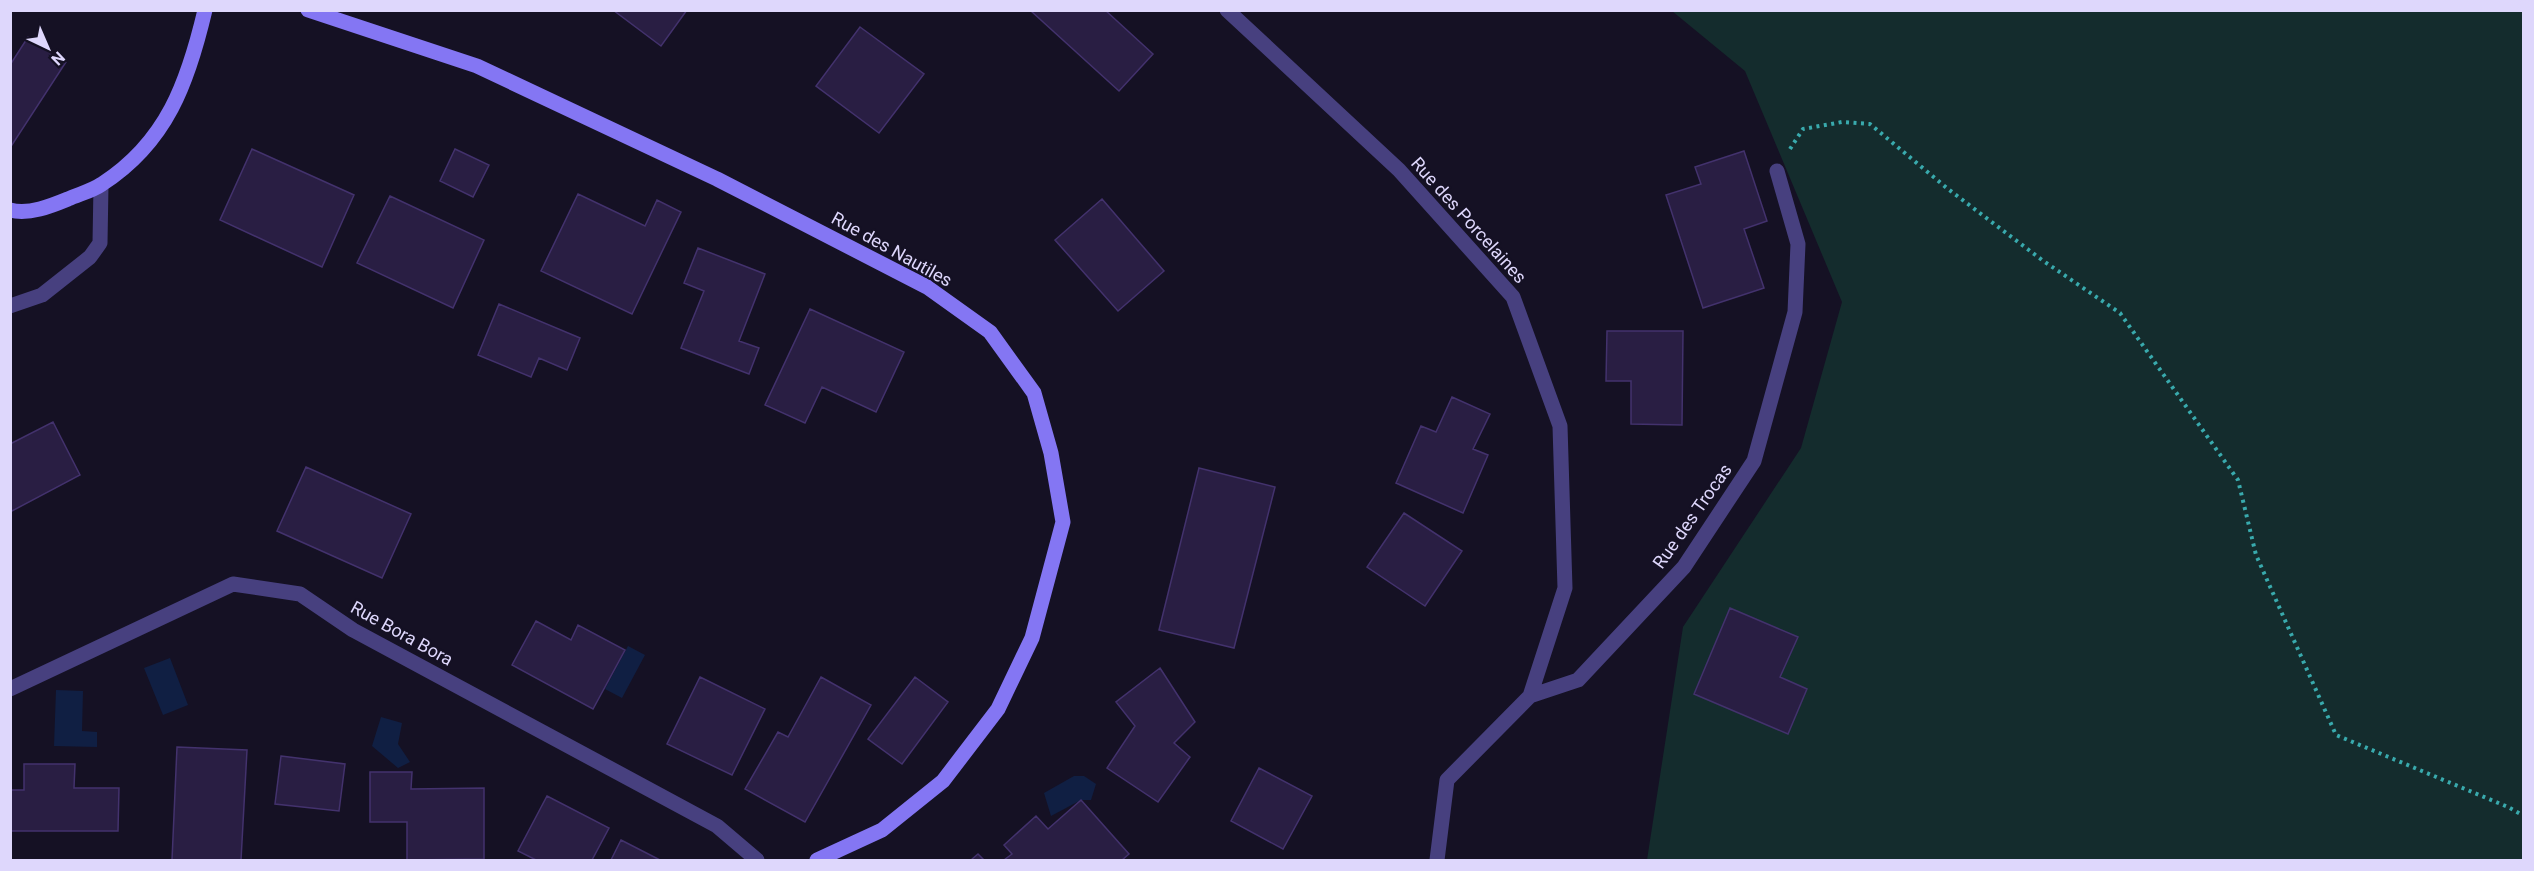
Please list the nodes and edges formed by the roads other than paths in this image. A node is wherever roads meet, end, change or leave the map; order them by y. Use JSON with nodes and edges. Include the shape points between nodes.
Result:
{"nodes":[{"id":1,"x":206,"y":10,"type":"edge"},
{"id":2,"x":308,"y":10,"type":"edge"},
{"id":3,"x":1227,"y":10,"type":"edge"},
{"id":4,"x":1777,"y":171,"type":"road end"},
{"id":5,"x":101,"y":185,"type":"junction"},
{"id":6,"x":10,"y":210,"type":"edge"},
{"id":7,"x":10,"y":306,"type":"edge"},
{"id":8,"x":10,"y":688,"type":"edge"},
{"id":9,"x":1530,"y":696,"type":"junction"},
{"id":10,"x":757,"y":861,"type":"edge"},
{"id":11,"x":817,"y":861,"type":"edge"},
{"id":12,"x":1437,"y":861,"type":"edge"}],
"edges":[{"from":1,"to":5,"type":"street","via":[[173,110],[141,154]]},
{"from":2,"to":11,"type":"street","name":"Rue des Nautiles","via":[[477,66],[717,179],[927,287],[990,332],[1034,393],[1051,453],[1063,522],[1032,638],[998,709],[944,782],[882,830]]},
{"from":3,"to":9,"type":"street","name":"Rue des Porcelaines","via":[[1399,170],[1513,297],[1560,426],[1565,588]]},
{"from":4,"to":9,"type":"street","name":"Rue des Trocas","via":[[1798,244],[1795,312],[1754,462],[1684,567],[1578,680]]},
{"from":5,"to":6,"type":"street","via":[[57,204],[21,213]]},
{"from":5,"to":7,"type":"street","via":[[100,243],[90,257],[42,295]]},
{"from":8,"to":10,"type":"street","name":"Rue Bora Bora","via":[[233,584],[300,594],[353,630],[717,826]]},
{"from":9,"to":12,"type":"street","name":"Rue des Trocas","via":[[1447,780]]}]}
